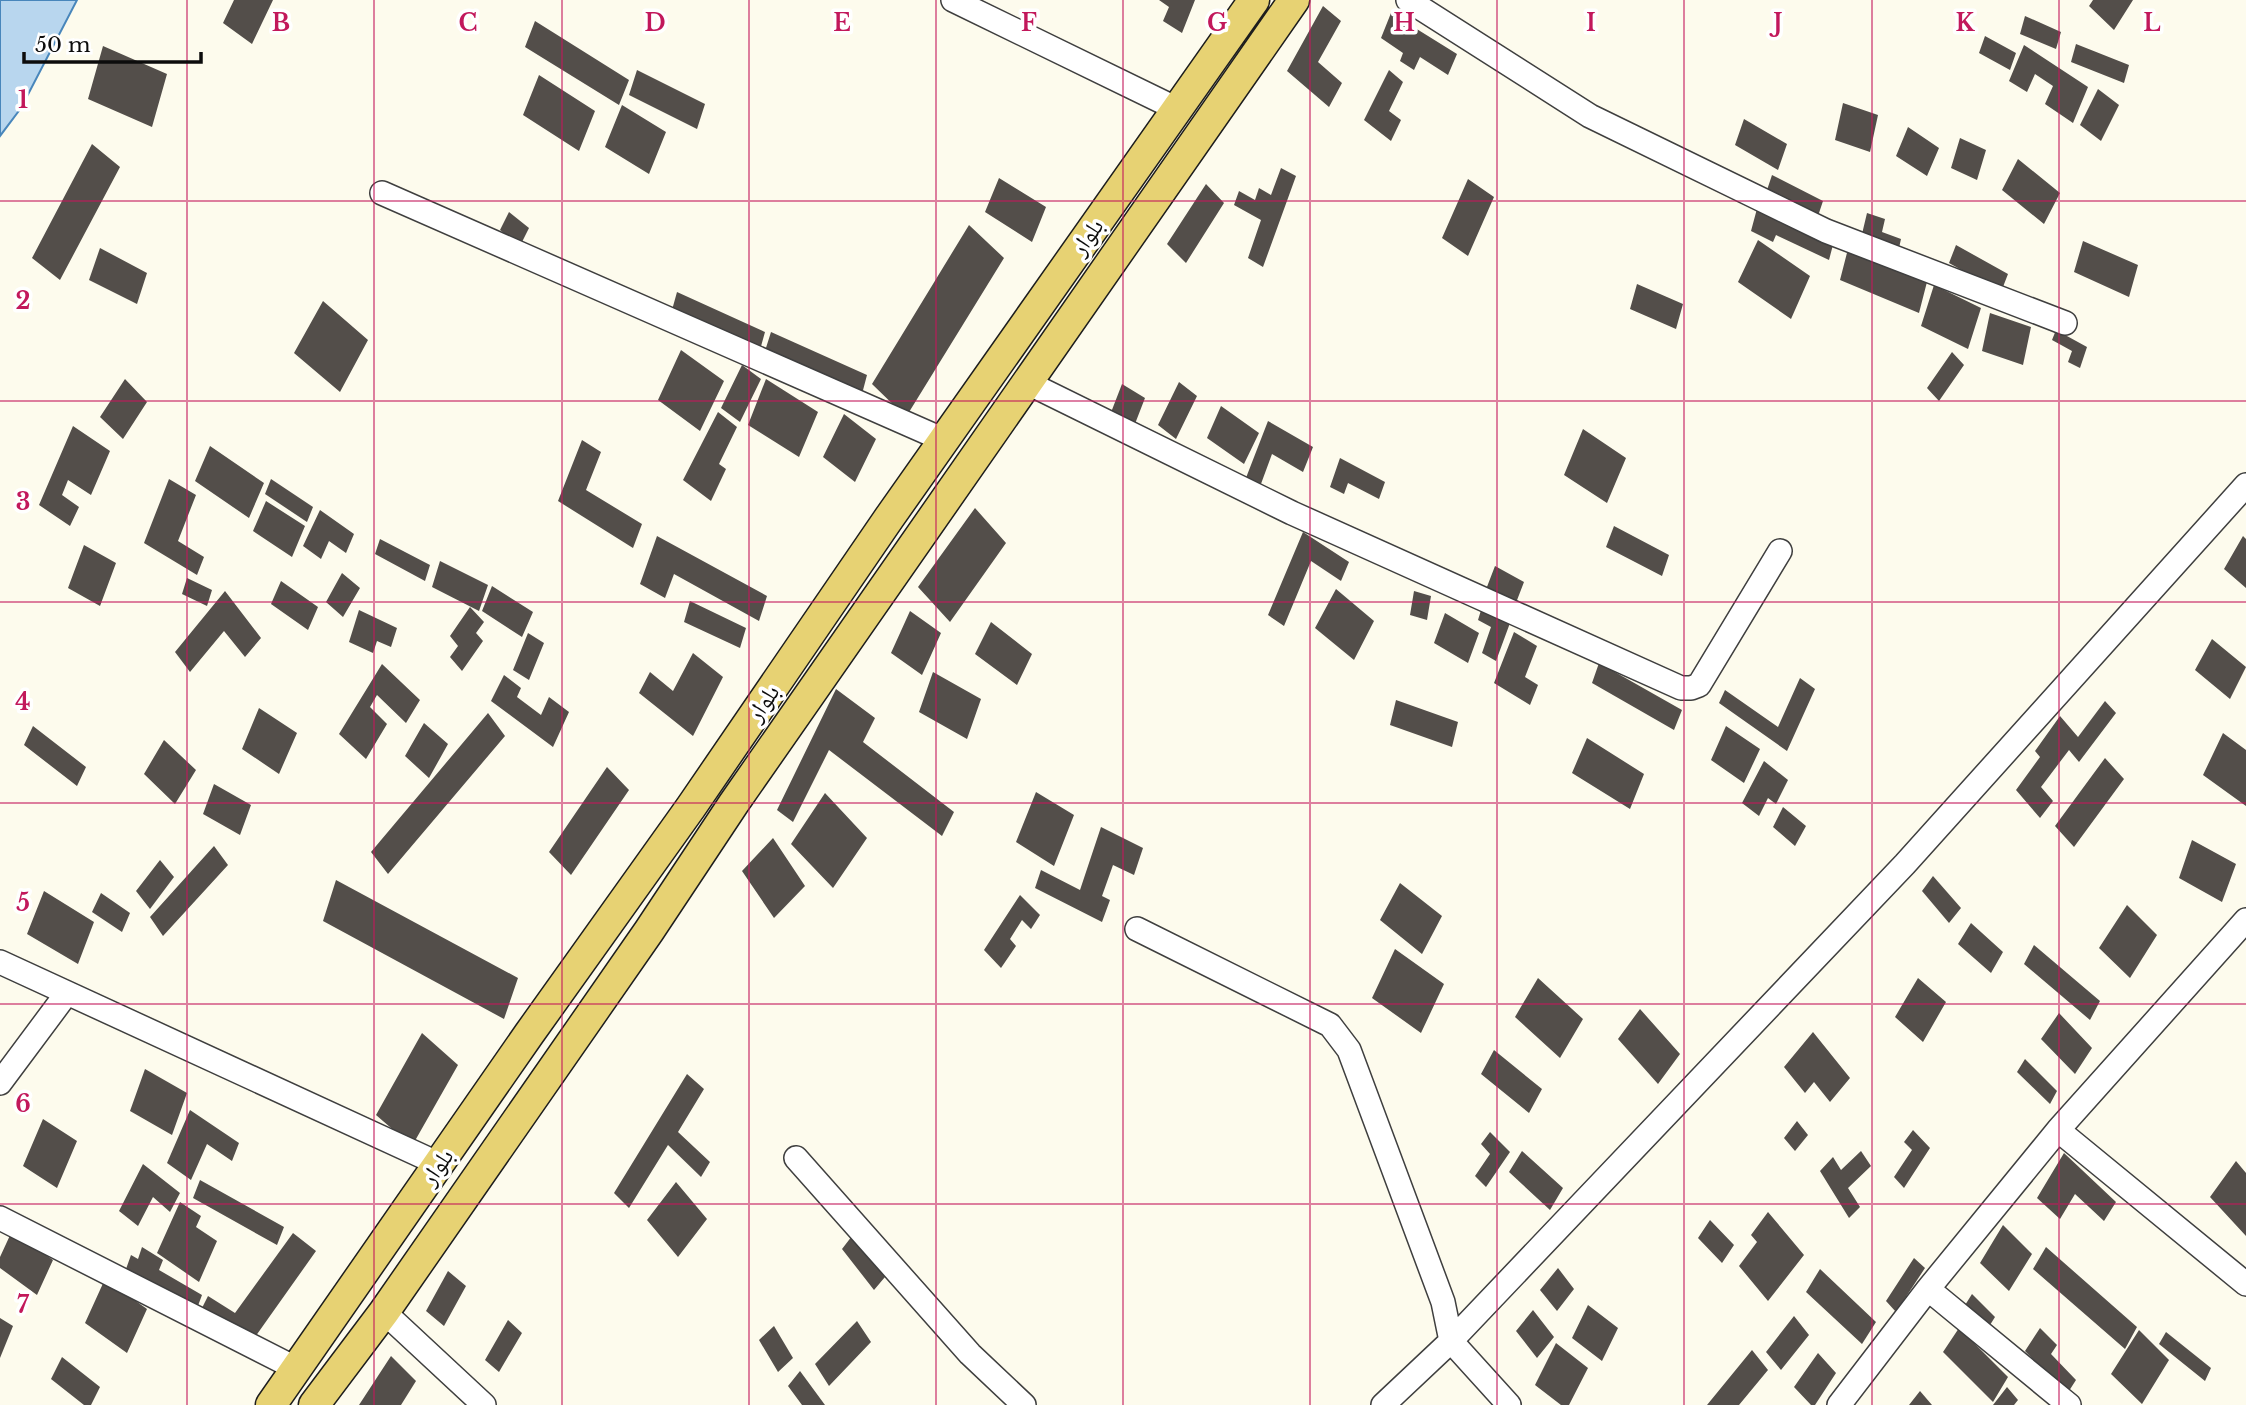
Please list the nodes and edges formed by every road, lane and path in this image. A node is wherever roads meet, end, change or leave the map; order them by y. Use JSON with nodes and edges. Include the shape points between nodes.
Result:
{"nodes":[{"id":1,"x":953,"y":0,"type":"edge"},
{"id":2,"x":1254,"y":0,"type":"edge"},
{"id":3,"x":1294,"y":0,"type":"edge"},
{"id":4,"x":1408,"y":0,"type":"edge"},
{"id":5,"x":1177,"y":109,"type":"junction"},
{"id":6,"x":382,"y":193,"type":"dead end"},
{"id":7,"x":2064,"y":323,"type":"dead end"},
{"id":8,"x":1027,"y":383,"type":"junction"},
{"id":9,"x":944,"y":440,"type":"junction"},
{"id":10,"x":2246,"y":485,"type":"edge"},
{"id":11,"x":1780,"y":551,"type":"dead end"},
{"id":12,"x":2246,"y":920,"type":"edge"},
{"id":13,"x":1137,"y":929,"type":"dead end"},
{"id":14,"x":0,"y":962,"type":"edge"},
{"id":15,"x":66,"y":992,"type":"junction"},
{"id":16,"x":0,"y":1083,"type":"edge"},
{"id":17,"x":484,"y":1099,"type":"junction"},
{"id":18,"x":517,"y":1119,"type":"junction"},
{"id":19,"x":2058,"y":1130,"type":"junction"},
{"id":20,"x":796,"y":1158,"type":"dead end"},
{"id":21,"x":439,"y":1164,"type":"junction"},
{"id":22,"x":0,"y":1218,"type":"edge"},
{"id":23,"x":2246,"y":1284,"type":"edge"},
{"id":24,"x":1927,"y":1289,"type":"junction"},
{"id":25,"x":384,"y":1312,"type":"junction"},
{"id":26,"x":1451,"y":1341,"type":"junction"},
{"id":27,"x":297,"y":1369,"type":"junction"},
{"id":28,"x":271,"y":1405,"type":"edge"},
{"id":29,"x":314,"y":1405,"type":"edge"},
{"id":30,"x":484,"y":1405,"type":"edge"},
{"id":31,"x":1024,"y":1405,"type":"edge"},
{"id":32,"x":1383,"y":1405,"type":"edge"},
{"id":33,"x":1509,"y":1405,"type":"edge"},
{"id":34,"x":1839,"y":1405,"type":"edge"},
{"id":35,"x":2069,"y":1405,"type":"edge"}],
"edges":[{"from":1,"to":5,"type":"street"},
{"from":2,"to":5,"type":"main road","name":"بلوار"},
{"from":3,"to":8,"type":"main road","name":"بلوار"},
{"from":4,"to":7,"type":"street","via":[[1602,122],[1826,231]]},
{"from":5,"to":9,"type":"main road","name":"بلوار"},
{"from":6,"to":9,"type":"street"},
{"from":8,"to":11,"type":"street","via":[[1292,513],[1681,688],[1699,685]]},
{"from":8,"to":18,"type":"main road","name":"بلوار"},
{"from":9,"to":17,"type":"main road","name":"بلوار"},
{"from":10,"to":26,"type":"street","via":[[1905,864]]},
{"from":12,"to":19,"type":"street"},
{"from":13,"to":26,"type":"street","via":[[1330,1025],[1349,1050],[1443,1302]]},
{"from":14,"to":15,"type":"street"},
{"from":15,"to":16,"type":"street"},
{"from":15,"to":21,"type":"street"},
{"from":17,"to":18,"type":"main road"},
{"from":17,"to":21,"type":"main road","name":"بلوار"},
{"from":18,"to":25,"type":"main road","name":"بلوار"},
{"from":19,"to":23,"type":"street"},
{"from":19,"to":24,"type":"street"},
{"from":20,"to":31,"type":"street","via":[[970,1354]]},
{"from":21,"to":27,"type":"main road","name":"بلوار"},
{"from":22,"to":27,"type":"street"},
{"from":24,"to":34,"type":"street"},
{"from":24,"to":35,"type":"street"},
{"from":25,"to":29,"type":"main road","name":"بلوار"},
{"from":25,"to":30,"type":"street"},
{"from":26,"to":32,"type":"street"},
{"from":26,"to":33,"type":"street"},
{"from":27,"to":28,"type":"main road","name":"بلوار"}]}
